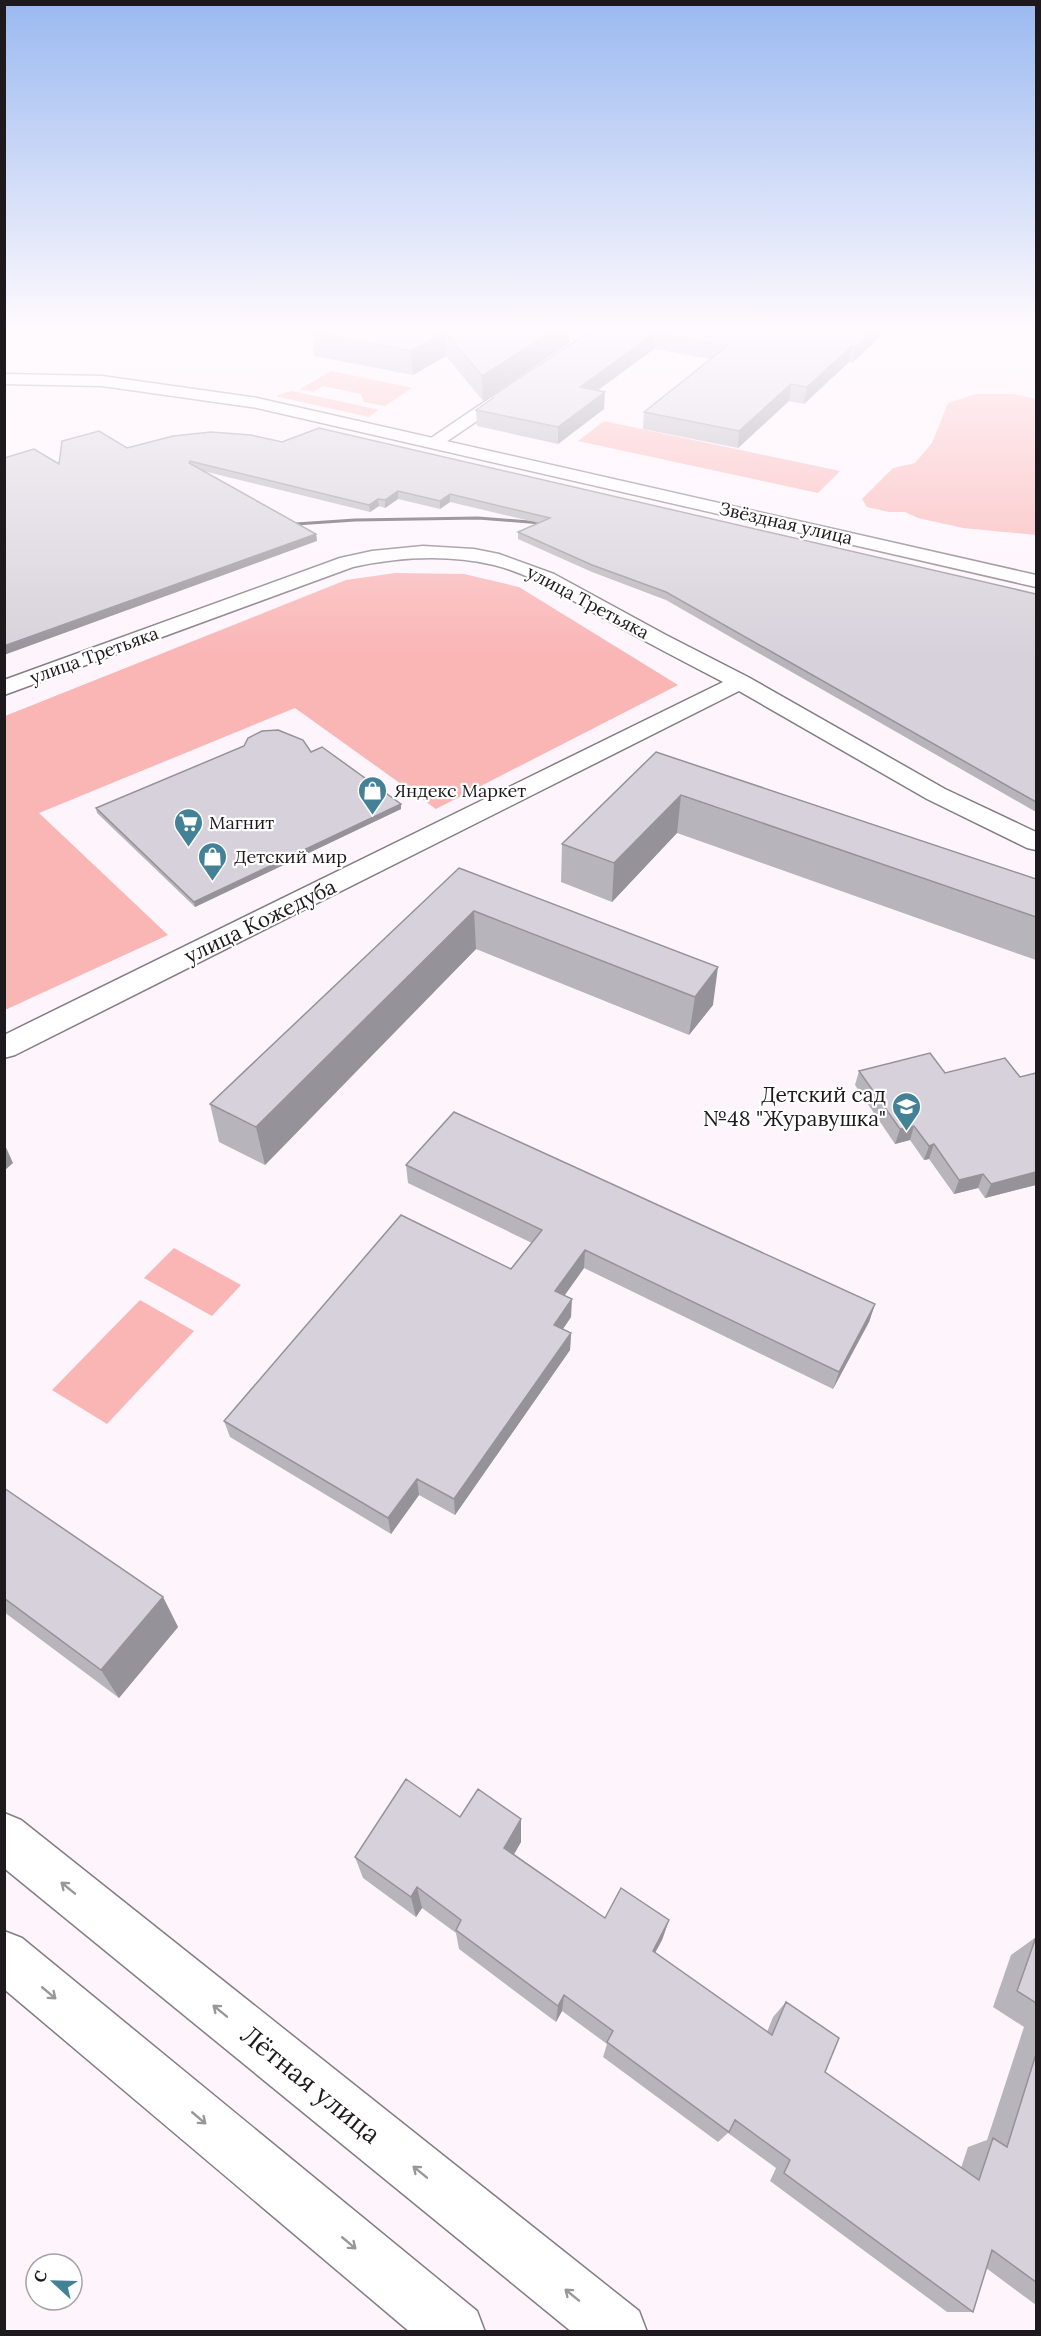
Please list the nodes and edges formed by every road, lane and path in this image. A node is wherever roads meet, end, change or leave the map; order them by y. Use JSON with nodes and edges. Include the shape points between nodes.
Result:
{"nodes":[{"id":1,"x":430,"y":441,"type":"edge"},
{"id":2,"x":434,"y":442,"type":"joint"},
{"id":3,"x":1036,"y":581,"type":"edge"},
{"id":4,"x":740,"y":682,"type":"junction"},
{"id":5,"x":4,"y":688,"type":"edge"},
{"id":6,"x":1036,"y":842,"type":"edge"},
{"id":7,"x":4,"y":1048,"type":"edge"},
{"id":8,"x":4,"y":1837,"type":"edge"},
{"id":9,"x":4,"y":1956,"type":"edge"},
{"id":10,"x":456,"y":2331,"type":"edge"},
{"id":11,"x":618,"y":2331,"type":"edge"}],
"edges":[{"from":1,"to":2,"type":"street","name":"Звёздная улица"},
{"from":2,"to":3,"type":"street","name":"Звёздная улица"},
{"from":4,"to":5,"type":"street","name":"улица Третьяка","via":[[529,569],[474,555],[417,552],[377,554],[347,562]]},
{"from":4,"to":6,"type":"street","name":"улица Третьяка","via":[[936,794]]},
{"from":4,"to":7,"type":"street","name":"улица Кожедуба"},
{"from":11,"to":8,"type":"street","name":"Лётная улица","one_way":true},
{"from":9,"to":10,"type":"street","one_way":true}]}
